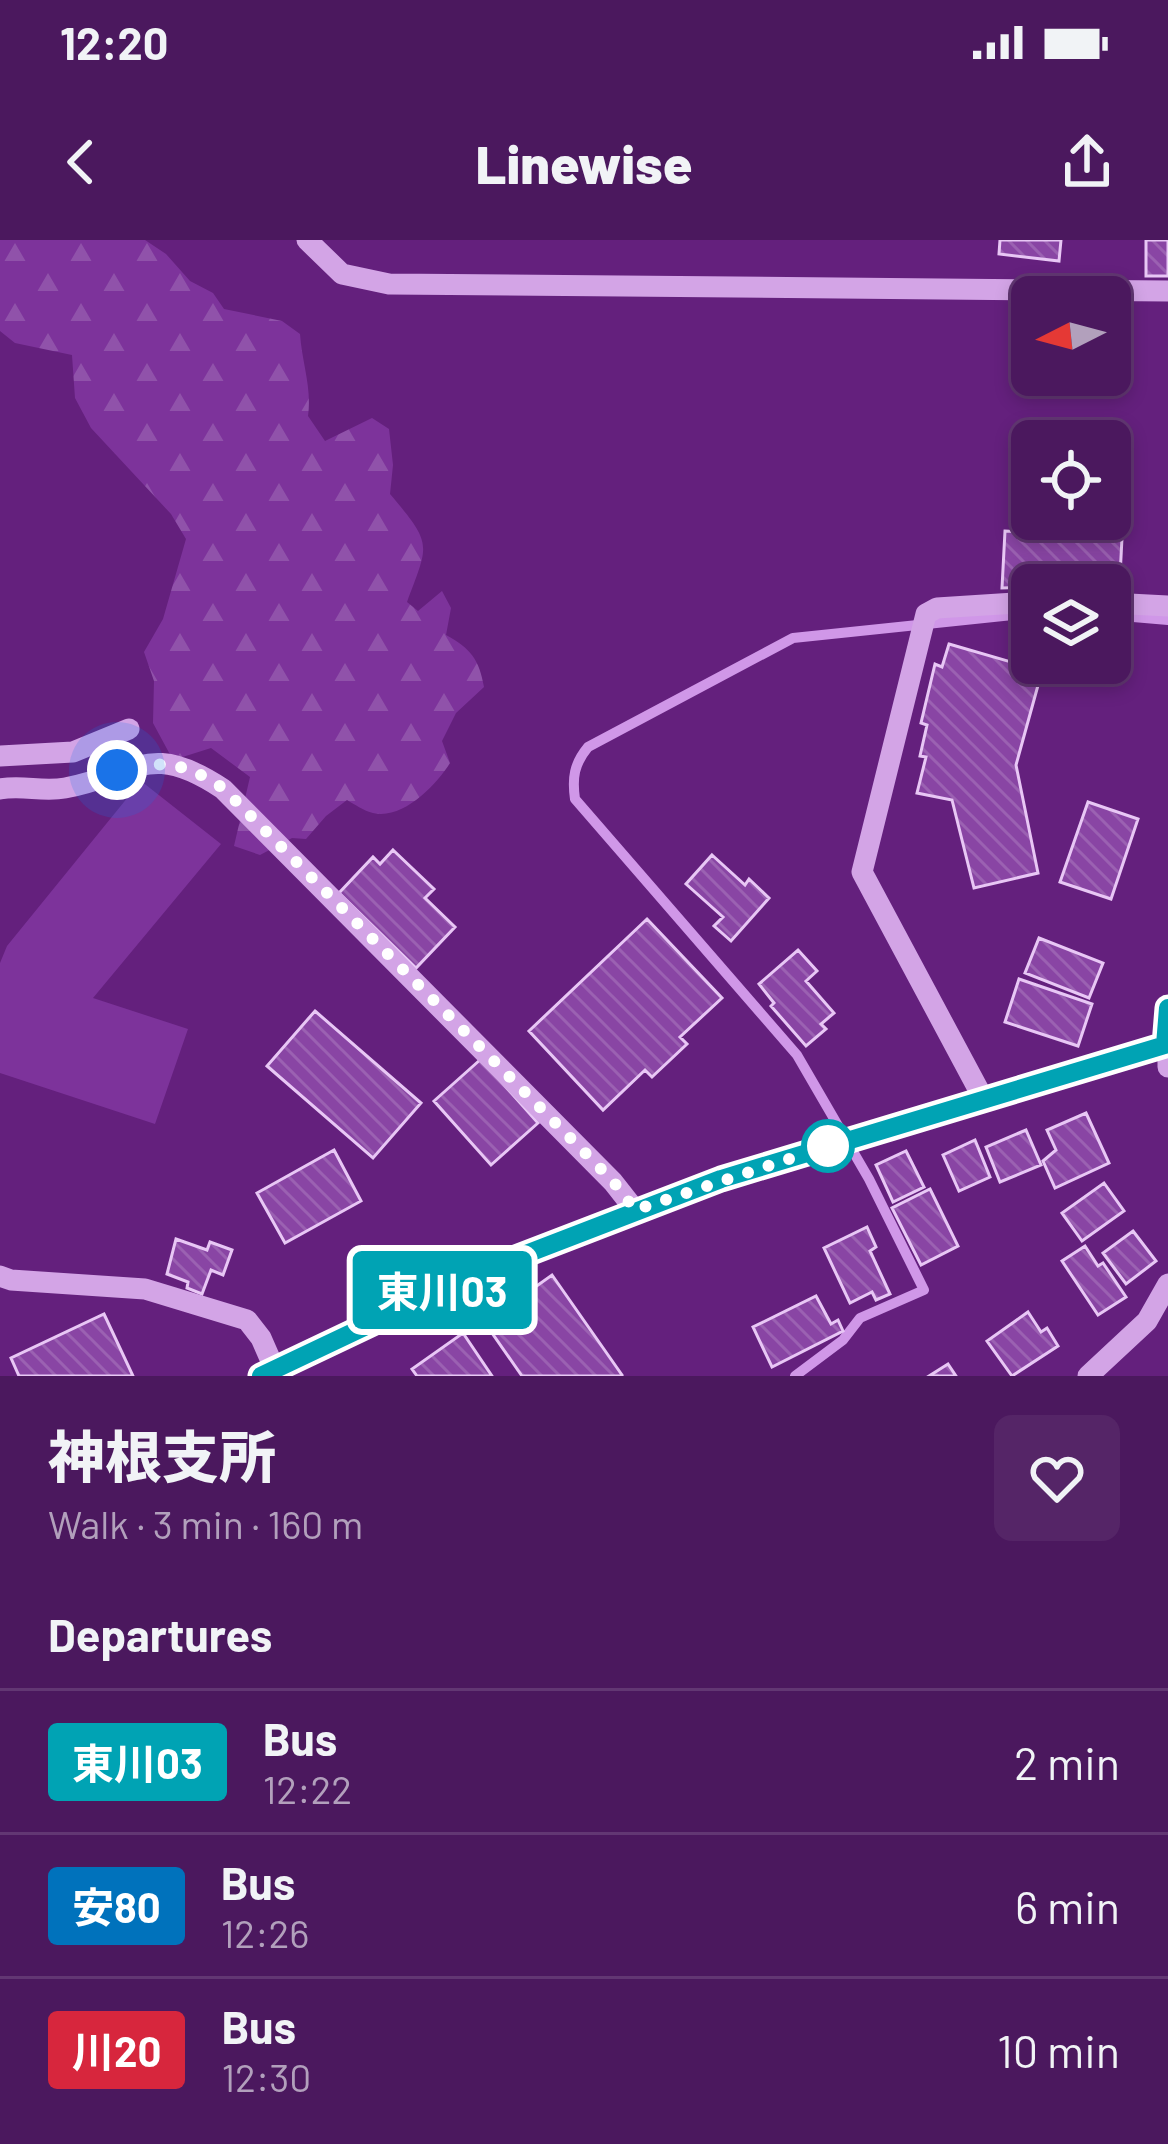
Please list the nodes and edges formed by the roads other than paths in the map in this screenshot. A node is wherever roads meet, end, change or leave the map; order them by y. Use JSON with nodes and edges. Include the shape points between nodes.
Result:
{"nodes":[{"id":1,"x":307,"y":240,"type":"edge"},
{"id":2,"x":1168,"y":291,"type":"edge"},
{"id":3,"x":1011,"y":603,"type":"edge"},
{"id":4,"x":1131,"y":604,"type":"edge"},
{"id":5,"x":1168,"y":606,"type":"edge"},
{"id":6,"x":129,"y":729,"type":"dead end"},
{"id":7,"x":0,"y":756,"type":"edge"},
{"id":8,"x":0,"y":789,"type":"edge"},
{"id":9,"x":1168,"y":1010,"type":"edge"},
{"id":10,"x":1167,"y":1052,"type":"edge"},
{"id":11,"x":983,"y":1098,"type":"junction"},
{"id":12,"x":635,"y":1210,"type":"junction"},
{"id":13,"x":0,"y":1276,"type":"edge"},
{"id":14,"x":1168,"y":1284,"type":"edge"},
{"id":15,"x":268,"y":1373,"type":"edge"},
{"id":16,"x":1088,"y":1376,"type":"edge"}],
"edges":[{"from":1,"to":2,"type":"street","via":[[342,274],[389,284]]},
{"from":3,"to":11,"type":"street","via":[[926,614],[862,872]]},
{"from":4,"to":5,"type":"street"},
{"from":6,"to":7,"type":"street","via":[[73,752]]},
{"from":8,"to":12,"type":"street","via":[[68,787],[154,762],[192,768],[223,788]]},
{"from":9,"to":10,"type":"street"},
{"from":10,"to":11,"type":"street"},
{"from":11,"to":12,"type":"street"},
{"from":12,"to":15,"type":"street","via":[[482,1271]]},
{"from":13,"to":15,"type":"street","via":[[145,1289],[247,1320],[261,1338]]},
{"from":14,"to":16,"type":"street","via":[[1147,1321]]}]}
